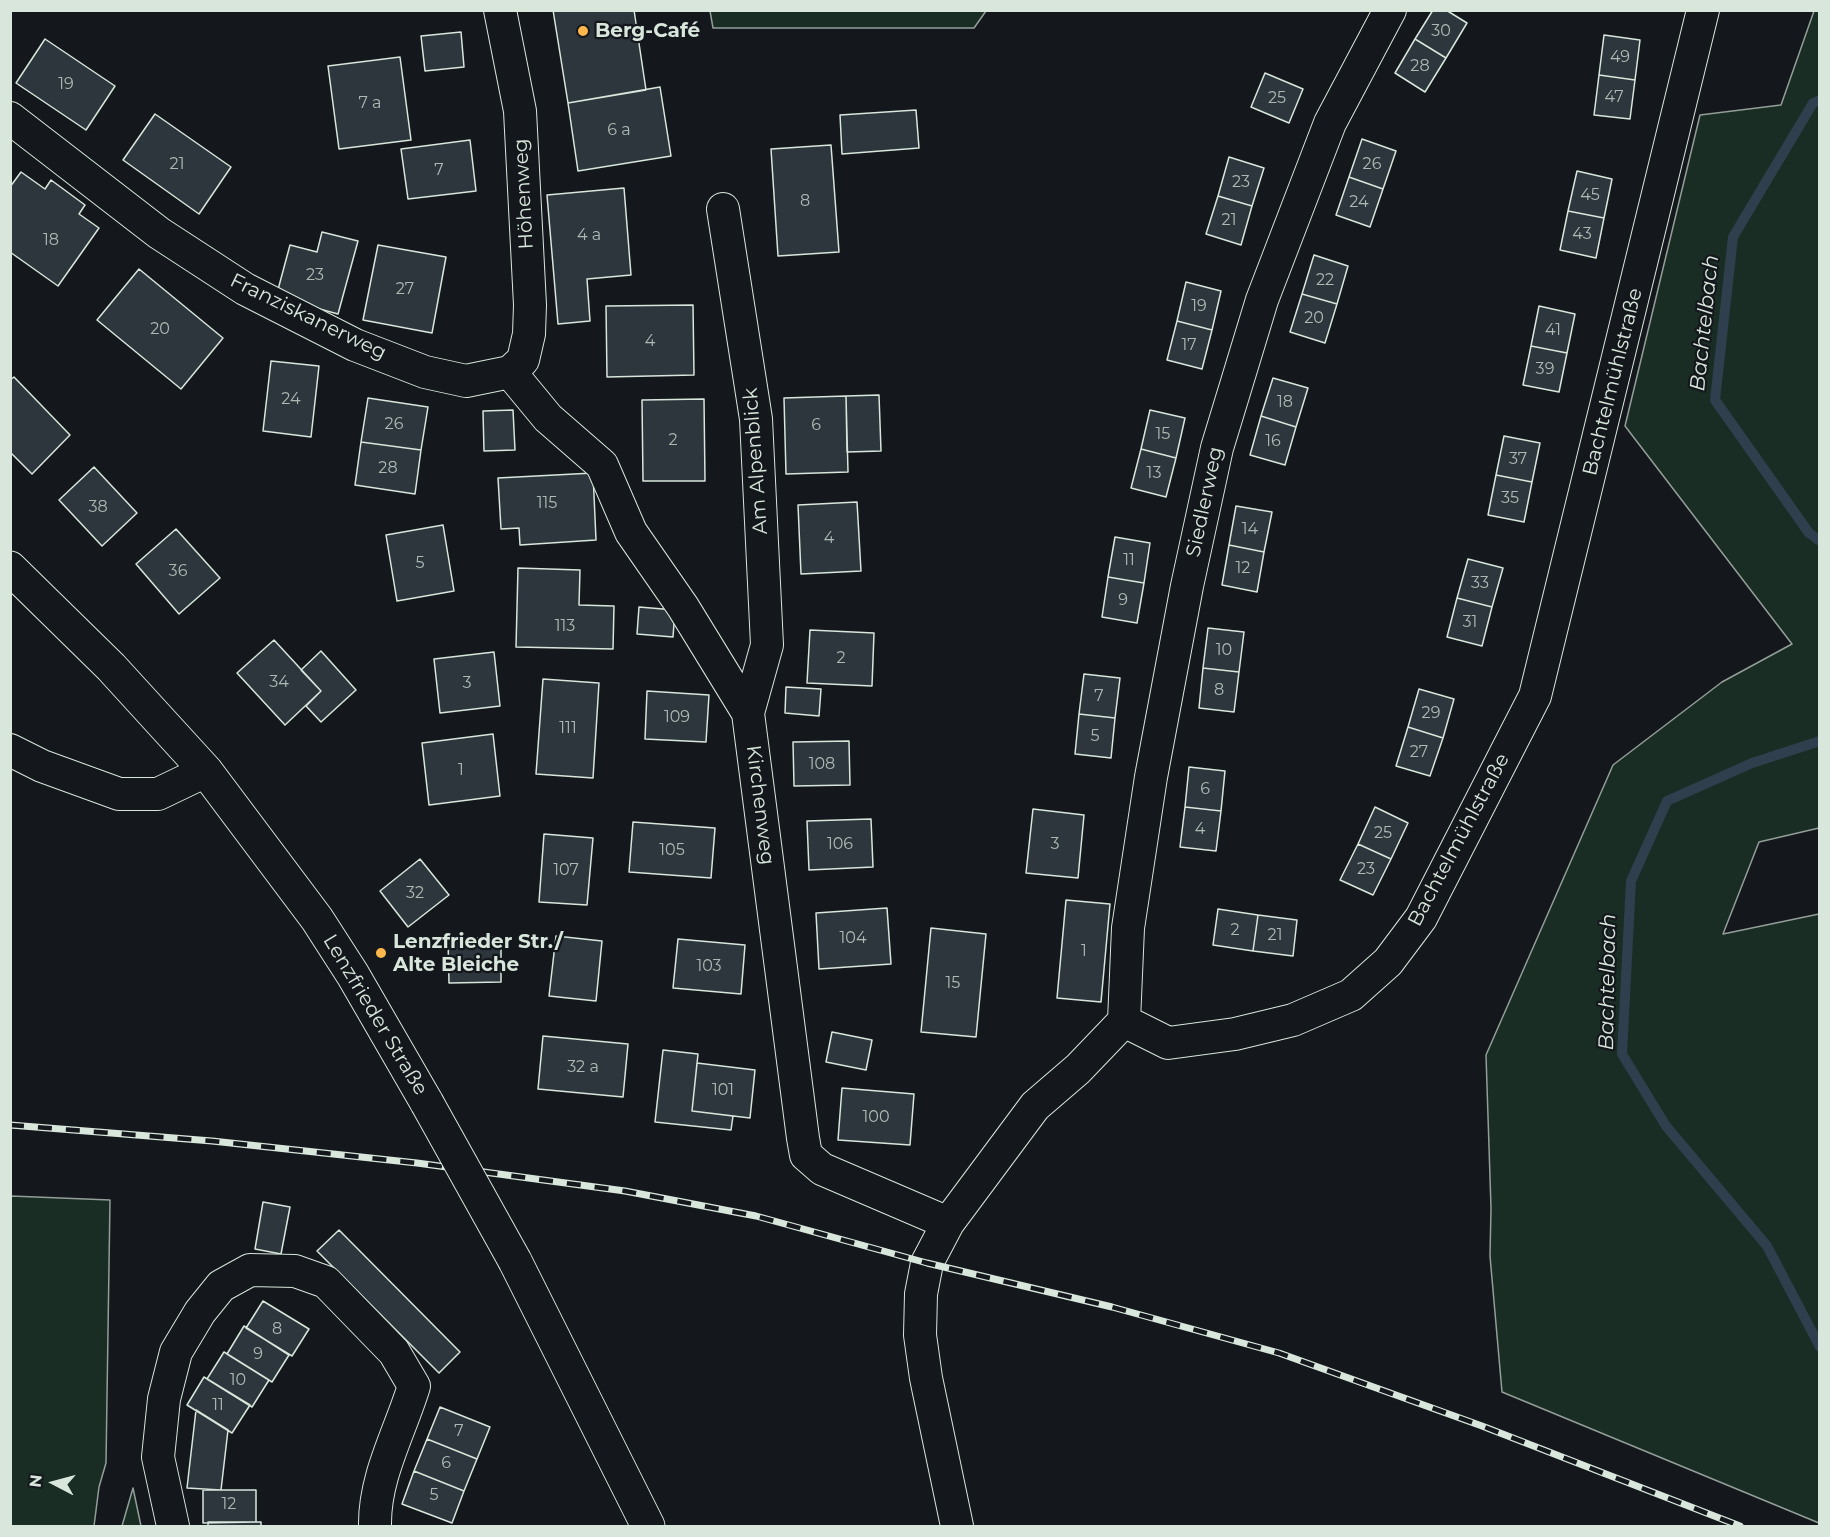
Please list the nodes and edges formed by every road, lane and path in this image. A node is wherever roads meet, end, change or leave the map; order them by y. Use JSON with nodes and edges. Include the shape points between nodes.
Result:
{"nodes":[{"id":1,"x":500,"y":10,"type":"edge"},
{"id":2,"x":1390,"y":10,"type":"edge"},
{"id":3,"x":1703,"y":10,"type":"edge"},
{"id":4,"x":10,"y":118,"type":"edge"},
{"id":5,"x":723,"y":209,"type":"dead end"},
{"id":6,"x":510,"y":372,"type":"junction"},
{"id":7,"x":10,"y":568,"type":"edge"},
{"id":8,"x":748,"y":713,"type":"junction"},
{"id":9,"x":10,"y":750,"type":"edge"},
{"id":10,"x":206,"y":771,"type":"junction"},
{"id":11,"x":1124,"y":1021,"type":"junction"},
{"id":12,"x":948,"y":1223,"type":"junction"},
{"id":13,"x":649,"y":1523,"type":"edge"},
{"id":14,"x":173,"y":1527,"type":"edge"},
{"id":15,"x":375,"y":1527,"type":"edge"},
{"id":16,"x":957,"y":1527,"type":"edge"}],
"edges":[{"from":1,"to":6,"type":"street","name":"Höhenweg","via":[[520,111],[530,305],[523,360]]},
{"from":2,"to":11,"type":"street","name":"Siedlerweg","via":[[1330,123],[1262,300],[1216,448],[1151,777],[1128,928]]},
{"from":3,"to":11,"type":"street","name":"Bachtelmühlstraße","via":[[1535,696],[1421,918],[1388,962],[1351,995],[1293,1020],[1235,1034],[1168,1043]]},
{"from":4,"to":6,"type":"street","name":"Franziskanerweg","via":[[159,232],[244,290],[355,345],[425,372],[466,381]]},
{"from":5,"to":8,"type":"street","name":"Am Alpenblick","via":[[757,431],[766,645]]},
{"from":6,"to":8,"type":"street","name":"Kirchenweg","via":[[548,418],[602,465],[631,532]]},
{"from":7,"to":10,"type":"street","name":"Lenzfrieder Straße","via":[[111,666]]},
{"from":8,"to":12,"type":"street","name":"Kirchenweg","via":[[807,1155],[822,1169]]},
{"from":9,"to":10,"type":"street","via":[[119,794],[158,794]]},
{"from":10,"to":13,"type":"street","name":"Lenzfrieder Straße","bridge":true,"via":[[317,919],[353,975],[515,1261]]},
{"from":11,"to":12,"type":"street","via":[[1035,1106]]},
{"from":12,"to":16,"type":"street","via":[[927,1263],[920,1335]]},
{"from":14,"to":15,"type":"street","via":[[158,1457],[164,1399],[176,1352],[221,1286],[250,1270],[278,1269],[326,1282],[394,1352],[414,1386],[386,1461]]}]}
